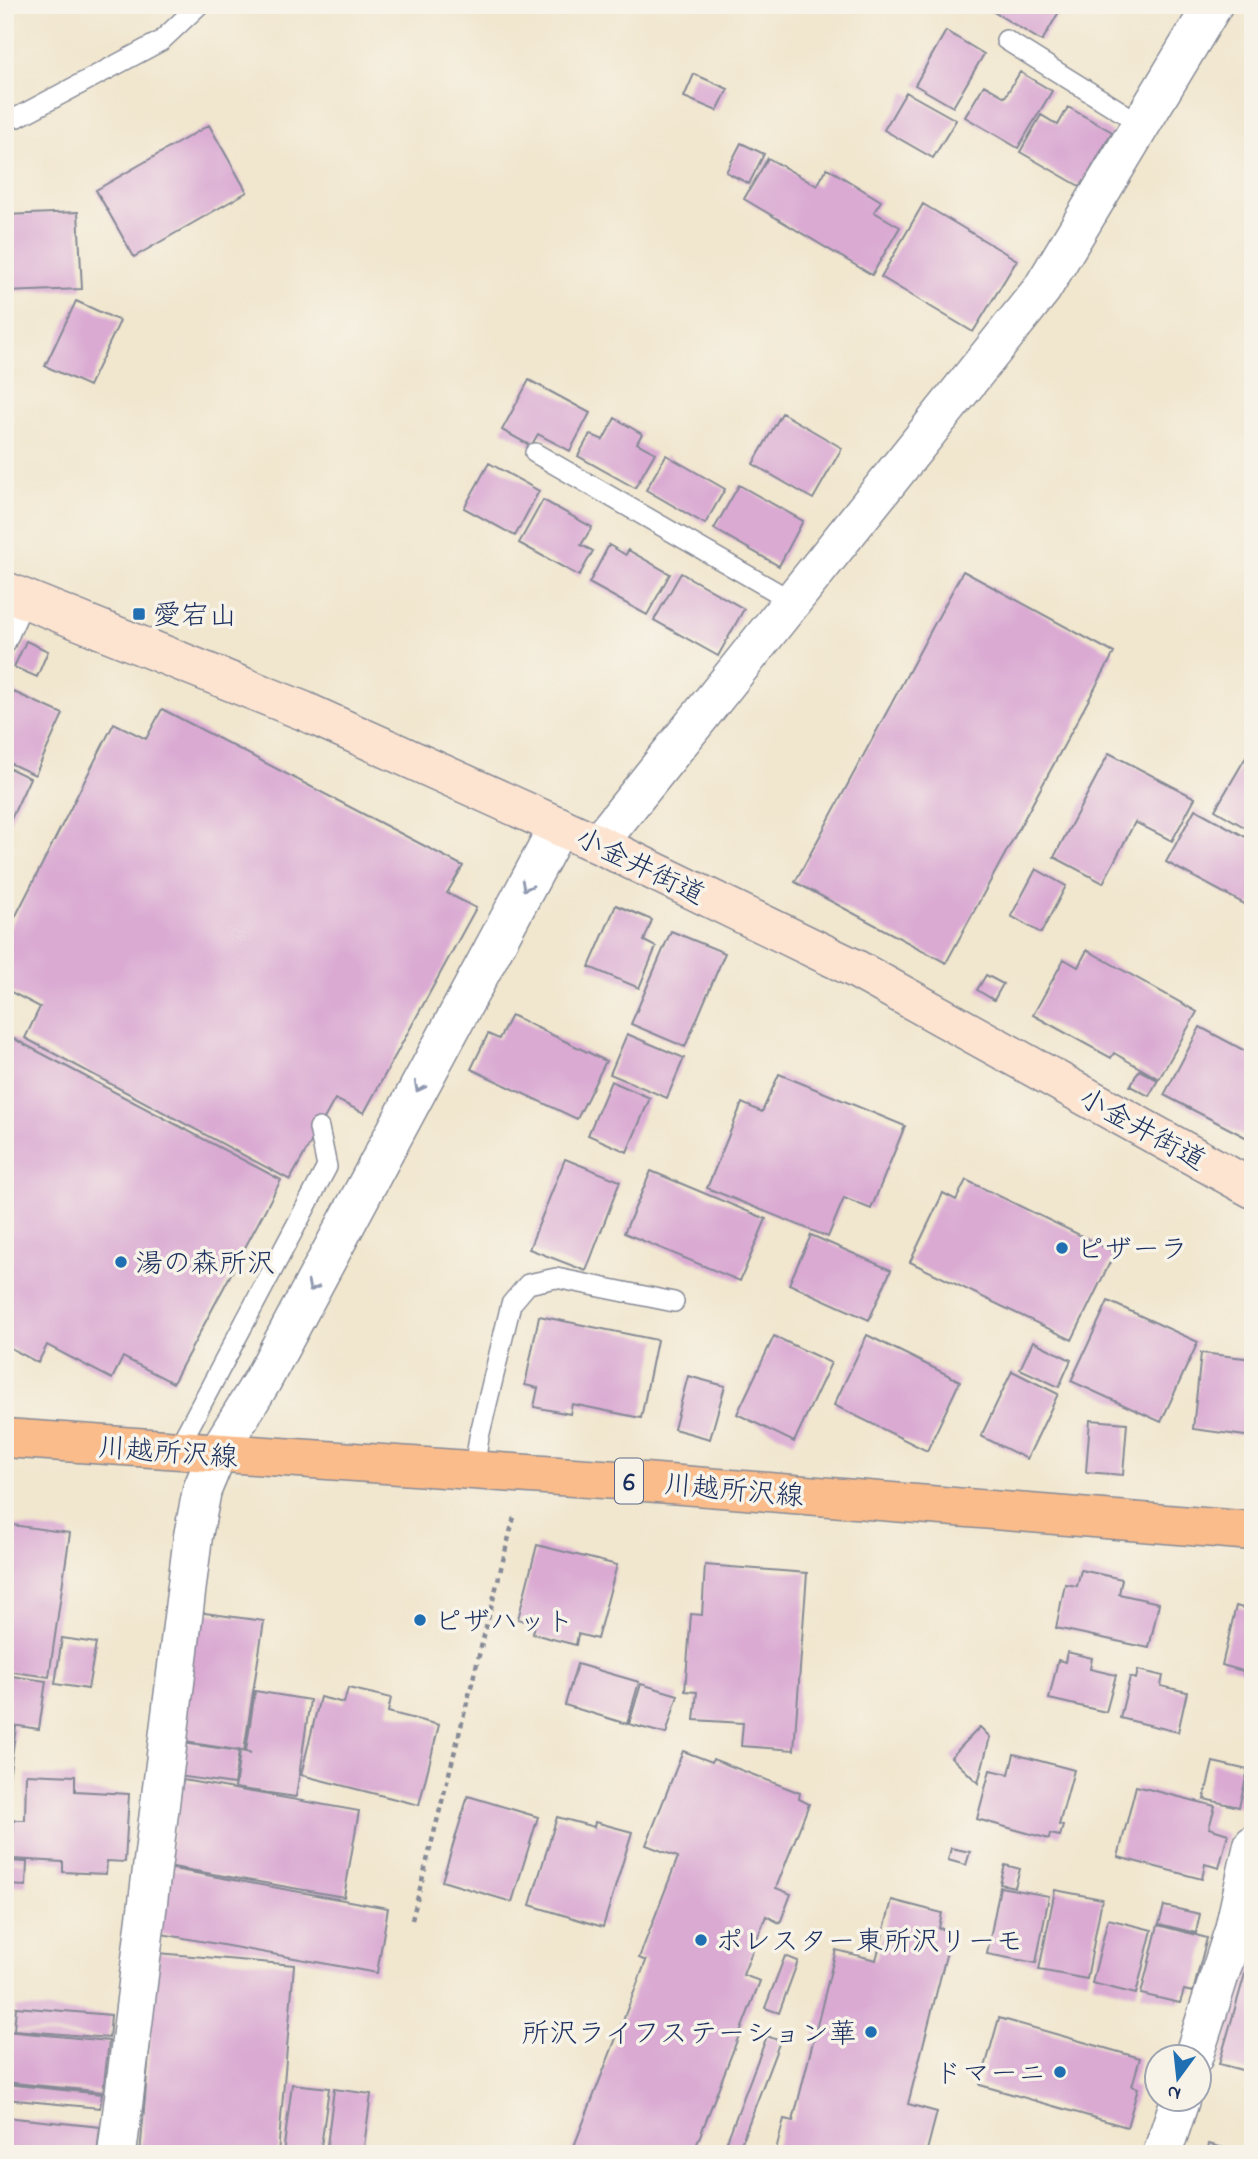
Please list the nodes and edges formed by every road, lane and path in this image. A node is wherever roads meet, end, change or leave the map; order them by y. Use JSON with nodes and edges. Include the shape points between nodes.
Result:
{"nodes":[{"id":1,"x":199,"y":5,"type":"edge"},
{"id":2,"x":1213,"y":5,"type":"edge"},
{"id":3,"x":1006,"y":40,"type":"dead end"},
{"id":4,"x":5,"y":117,"type":"edge"},
{"id":5,"x":1141,"y":124,"type":"junction"},
{"id":6,"x":536,"y":453,"type":"dead end"},
{"id":7,"x":15,"y":595,"type":"edge"},
{"id":8,"x":792,"y":601,"type":"junction"},
{"id":9,"x":5,"y":644,"type":"edge"},
{"id":10,"x":559,"y":826,"type":"junction"},
{"id":11,"x":598,"y":844,"type":"junction"},
{"id":12,"x":319,"y":1128,"type":"dead end"},
{"id":13,"x":1253,"y":1189,"type":"edge"},
{"id":14,"x":674,"y":1302,"type":"dead end"},
{"id":15,"x":5,"y":1438,"type":"edge"},
{"id":16,"x":176,"y":1452,"type":"junction"},
{"id":17,"x":217,"y":1454,"type":"junction"},
{"id":18,"x":474,"y":1471,"type":"junction"},
{"id":19,"x":526,"y":1474,"type":"junction"},
{"id":20,"x":1253,"y":1531,"type":"edge"},
{"id":21,"x":1253,"y":1845,"type":"edge"},
{"id":22,"x":412,"y":1920,"type":"dead end"},
{"id":23,"x":1197,"y":2044,"type":"edge"},
{"id":24,"x":1175,"y":2114,"type":"edge"},
{"id":25,"x":117,"y":2154,"type":"edge"},
{"id":26,"x":1162,"y":2154,"type":"edge"}],
"edges":[{"from":1,"to":4,"type":"lane","via":[[162,41],[18,117]]},
{"from":2,"to":5,"type":"street"},
{"from":3,"to":5,"type":"lane"},
{"from":5,"to":8,"type":"street","via":[[1042,289]]},
{"from":6,"to":8,"type":"lane"},
{"from":7,"to":9,"type":"lane"},
{"from":7,"to":10,"type":"street","name":"小金井街道","via":[[304,711]]},
{"from":8,"to":11,"type":"street"},
{"from":10,"to":11,"type":"street","name":"小金井街道"},
{"from":10,"to":17,"type":"street","one_way":true,"via":[[262,1381]]},
{"from":11,"to":13,"type":"street","name":"小金井街道","via":[[854,968]]},
{"from":12,"to":16,"type":"lane","via":[[327,1167]]},
{"from":14,"to":18,"type":"lane","via":[[556,1278],[528,1284],[511,1304]]},
{"from":15,"to":16,"type":"main road","name":"川越所沢線","number":"6"},
{"from":16,"to":17,"type":"main road","name":"川越所沢線","number":"6"},
{"from":17,"to":18,"type":"main road","name":"川越所沢線","number":"6"},
{"from":17,"to":25,"type":"street","via":[[202,1490],[194,1536]]},
{"from":18,"to":19,"type":"main road","name":"川越所沢線","number":"6"},
{"from":19,"to":20,"type":"main road","name":"川越所沢線","number":"6"},
{"from":19,"to":22,"type":"path"},
{"from":21,"to":23,"type":"street","via":[[1234,1930]]},
{"from":24,"to":26,"type":"street"}]}
